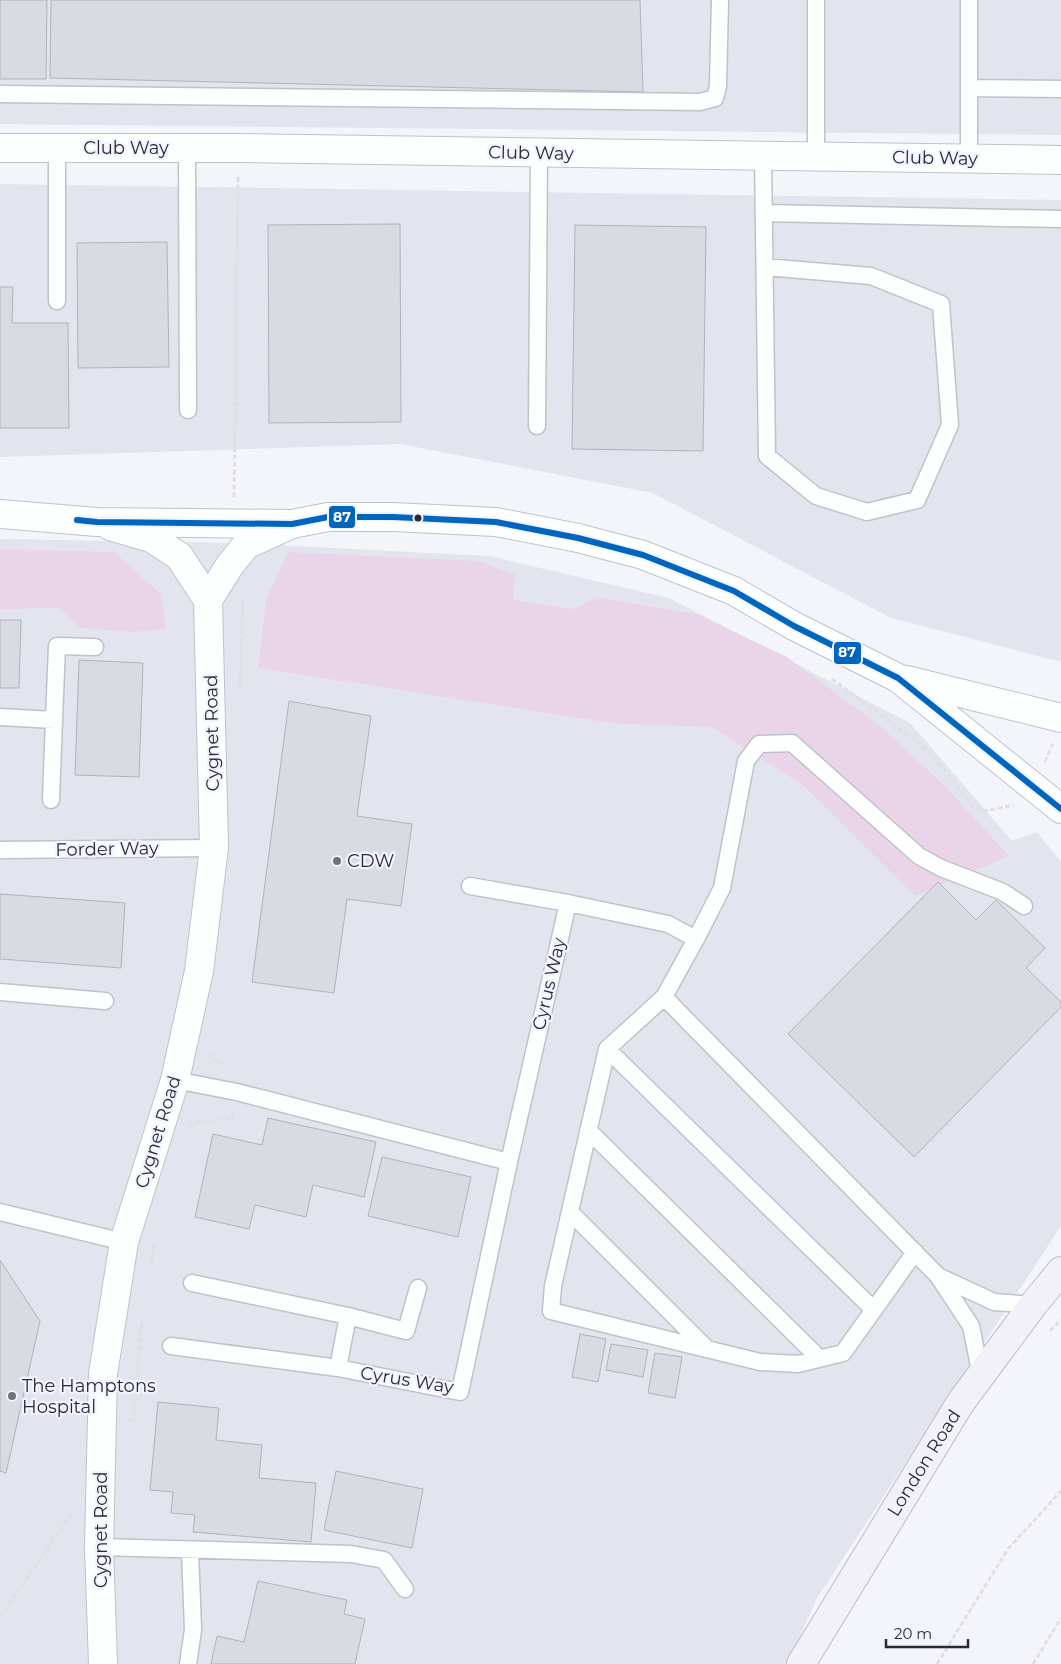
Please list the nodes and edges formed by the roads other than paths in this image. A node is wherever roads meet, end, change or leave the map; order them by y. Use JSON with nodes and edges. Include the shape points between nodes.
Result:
{"nodes":[{"id":1,"x":720,"y":0,"type":"edge"},
{"id":2,"x":816,"y":0,"type":"edge"},
{"id":3,"x":969,"y":0,"type":"edge"},
{"id":4,"x":969,"y":88,"type":"junction"},
{"id":5,"x":1061,"y":89,"type":"edge"},
{"id":6,"x":0,"y":94,"type":"edge"},
{"id":7,"x":0,"y":148,"type":"edge"},
{"id":8,"x":57,"y":148,"type":"junction"},
{"id":9,"x":187,"y":148,"type":"junction"},
{"id":10,"x":539,"y":153,"type":"junction"},
{"id":11,"x":763,"y":156,"type":"junction"},
{"id":12,"x":816,"y":157,"type":"junction"},
{"id":13,"x":969,"y":159,"type":"junction"},
{"id":14,"x":1061,"y":160,"type":"edge"},
{"id":15,"x":764,"y":213,"type":"junction"},
{"id":16,"x":1061,"y":219,"type":"edge"},
{"id":17,"x":765,"y":267,"type":"junction"},
{"id":18,"x":57,"y":301,"type":"dead end"},
{"id":19,"x":188,"y":410,"type":"dead end"},
{"id":20,"x":537,"y":426,"type":"dead end"},
{"id":21,"x":0,"y":514,"type":"edge"},
{"id":22,"x":328,"y":517,"type":"junction"},
{"id":23,"x":97,"y":522,"type":"junction"},
{"id":24,"x":292,"y":524,"type":"junction"},
{"id":25,"x":208,"y":600,"type":"junction"},
{"id":26,"x":95,"y":647,"type":"dead end"},
{"id":27,"x":898,"y":678,"type":"junction"},
{"id":28,"x":0,"y":717,"type":"edge"},
{"id":29,"x":1061,"y":718,"type":"edge"},
{"id":30,"x":54,"y":720,"type":"junction"},
{"id":31,"x":51,"y":800,"type":"dead end"},
{"id":32,"x":1061,"y":809,"type":"edge"},
{"id":33,"x":214,"y":848,"type":"junction"},
{"id":34,"x":0,"y":850,"type":"edge"},
{"id":35,"x":470,"y":886,"type":"dead end"},
{"id":36,"x":568,"y":903,"type":"junction"},
{"id":37,"x":1024,"y":906,"type":"dead end"},
{"id":38,"x":696,"y":939,"type":"junction"},
{"id":39,"x":0,"y":992,"type":"edge"},
{"id":40,"x":664,"y":997,"type":"junction"},
{"id":41,"x":105,"y":1001,"type":"dead end"},
{"id":42,"x":607,"y":1049,"type":"junction"},
{"id":43,"x":175,"y":1080,"type":"junction"},
{"id":44,"x":588,"y":1130,"type":"junction"},
{"id":45,"x":508,"y":1162,"type":"junction"},
{"id":46,"x":0,"y":1212,"type":"edge"},
{"id":47,"x":570,"y":1212,"type":"junction"},
{"id":48,"x":124,"y":1242,"type":"junction"},
{"id":49,"x":915,"y":1252,"type":"junction"},
{"id":50,"x":1061,"y":1271,"type":"edge"},
{"id":51,"x":938,"y":1276,"type":"junction"},
{"id":52,"x":192,"y":1283,"type":"dead end"},
{"id":53,"x":418,"y":1288,"type":"dead end"},
{"id":54,"x":1033,"y":1305,"type":"junction"},
{"id":55,"x":874,"y":1310,"type":"junction"},
{"id":56,"x":348,"y":1316,"type":"junction"},
{"id":57,"x":171,"y":1346,"type":"dead end"},
{"id":58,"x":707,"y":1349,"type":"junction"},
{"id":59,"x":819,"y":1358,"type":"junction"},
{"id":60,"x":338,"y":1368,"type":"junction"},
{"id":61,"x":981,"y":1376,"type":"junction"},
{"id":62,"x":99,"y":1547,"type":"junction"},
{"id":63,"x":190,"y":1550,"type":"junction"},
{"id":64,"x":405,"y":1589,"type":"dead end"},
{"id":65,"x":102,"y":1664,"type":"edge"},
{"id":66,"x":188,"y":1664,"type":"edge"},
{"id":67,"x":801,"y":1664,"type":"edge"}],
"edges":[{"from":1,"to":6,"type":"lane","via":[[718,86],[715,98],[700,102]]},
{"from":2,"to":12,"type":"lane"},
{"from":3,"to":4,"type":"lane"},
{"from":4,"to":5,"type":"lane"},
{"from":4,"to":13,"type":"lane"},
{"from":7,"to":8,"type":"street","name":"Club Way"},
{"from":8,"to":9,"type":"street","name":"Club Way"},
{"from":8,"to":18,"type":"lane"},
{"from":9,"to":10,"type":"street","name":"Club Way"},
{"from":9,"to":19,"type":"lane"},
{"from":10,"to":11,"type":"street","name":"Club Way"},
{"from":10,"to":20,"type":"lane"},
{"from":11,"to":12,"type":"street","name":"Club Way"},
{"from":11,"to":15,"type":"lane"},
{"from":12,"to":13,"type":"street","name":"Club Way"},
{"from":13,"to":14,"type":"street","name":"Club Way"},
{"from":15,"to":16,"type":"lane"},
{"from":15,"to":17,"type":"lane"},
{"from":17,"to":17,"type":"lane","via":[[767,456],[816,496],[867,512],[917,500],[950,425],[941,304],[870,276]]},
{"from":21,"to":22,"type":"street","via":[[58,506],[269,507]]},
{"from":21,"to":23,"type":"street"},
{"from":22,"to":24,"type":"street"},
{"from":22,"to":27,"type":"street","via":[[496,522],[644,555],[734,591],[794,626]]},
{"from":23,"to":24,"type":"street"},
{"from":23,"to":25,"type":"street","via":[[151,538],[179,556]]},
{"from":24,"to":25,"type":"street","via":[[246,545]]},
{"from":25,"to":33,"type":"street","name":"Cygnet Road"},
{"from":26,"to":30,"type":"lane","via":[[57,646]]},
{"from":27,"to":29,"type":"street"},
{"from":27,"to":32,"type":"street"},
{"from":28,"to":30,"type":"lane"},
{"from":30,"to":31,"type":"lane"},
{"from":33,"to":34,"type":"lane","name":"Forder Way"},
{"from":33,"to":43,"type":"street","name":"Cygnet Road","via":[[199,971]]},
{"from":35,"to":36,"type":"lane"},
{"from":36,"to":38,"type":"lane","via":[[668,924]]},
{"from":36,"to":45,"type":"lane","name":"Cyrus Way"},
{"from":37,"to":38,"type":"lane","via":[[1003,892],[919,856],[792,743],[759,744],[746,761],[722,888]]},
{"from":38,"to":40,"type":"lane"},
{"from":39,"to":41,"type":"lane"},
{"from":40,"to":42,"type":"lane"},
{"from":40,"to":49,"type":"lane"},
{"from":42,"to":44,"type":"lane"},
{"from":42,"to":55,"type":"lane"},
{"from":43,"to":45,"type":"lane","via":[[237,1092]]},
{"from":43,"to":48,"type":"street","name":"Cygnet Road"},
{"from":44,"to":47,"type":"lane"},
{"from":44,"to":59,"type":"lane"},
{"from":45,"to":60,"type":"lane","name":"Cyrus Way","via":[[460,1392]]},
{"from":46,"to":48,"type":"lane"},
{"from":47,"to":58,"type":"lane"},
{"from":47,"to":58,"type":"lane","via":[[550,1311]]},
{"from":48,"to":62,"type":"street","name":"Cygnet Road","via":[[103,1374]]},
{"from":49,"to":51,"type":"lane"},
{"from":49,"to":55,"type":"lane"},
{"from":50,"to":54,"type":"main road","name":"London Road"},
{"from":51,"to":54,"type":"lane","via":[[994,1302]]},
{"from":51,"to":61,"type":"lane","via":[[971,1326]]},
{"from":52,"to":56,"type":"lane"},
{"from":53,"to":56,"type":"lane","via":[[406,1331]]},
{"from":54,"to":61,"type":"main road","name":"London Road"},
{"from":55,"to":59,"type":"lane","via":[[843,1353]]},
{"from":56,"to":60,"type":"lane","name":"Cyrus Way"},
{"from":57,"to":60,"type":"lane"},
{"from":58,"to":59,"type":"lane","via":[[760,1362],[798,1364]]},
{"from":61,"to":67,"type":"main road","name":"London Road","via":[[961,1402]]},
{"from":62,"to":63,"type":"lane"},
{"from":62,"to":65,"type":"street","name":"Cygnet Road"},
{"from":63,"to":64,"type":"lane","via":[[351,1554],[384,1560]]},
{"from":63,"to":66,"type":"lane","via":[[193,1630]]}]}
